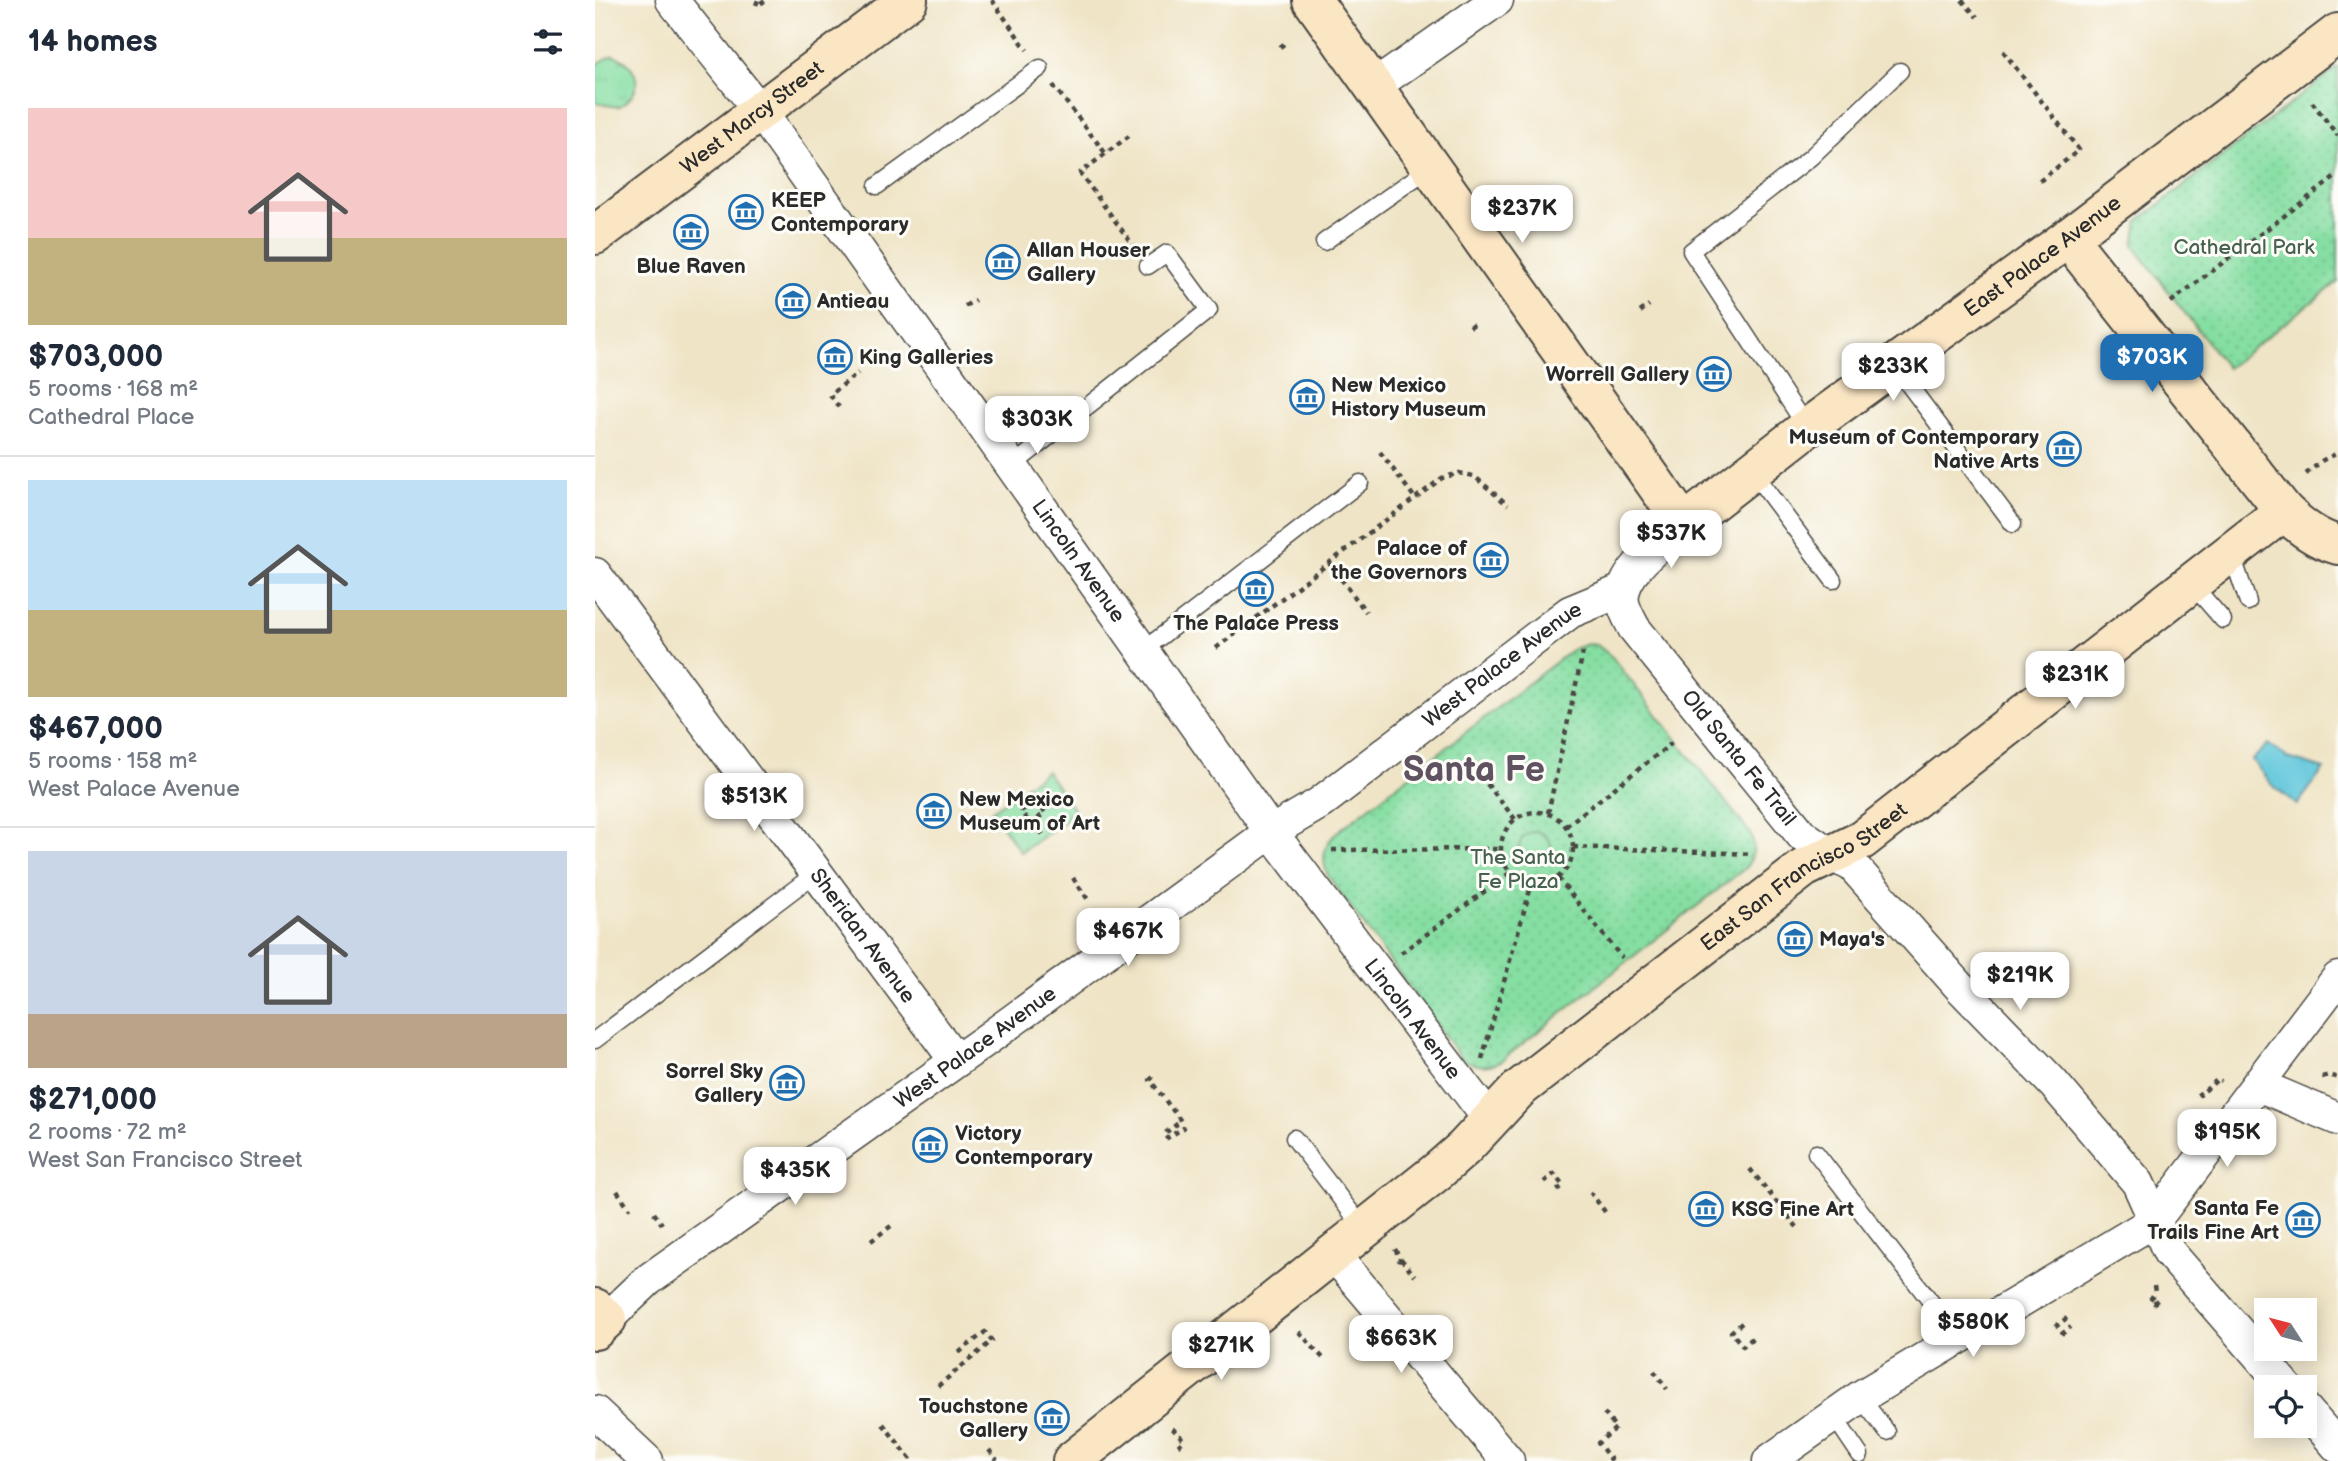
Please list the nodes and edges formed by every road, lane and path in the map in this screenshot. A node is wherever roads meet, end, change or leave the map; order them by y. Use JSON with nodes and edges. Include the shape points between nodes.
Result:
{"nodes":[{"id":1,"x":671,"y":0,"type":"edge"},
{"id":2,"x":908,"y":0,"type":"edge"},
{"id":3,"x":1312,"y":0,"type":"edge"},
{"id":4,"x":1497,"y":0,"type":"edge"},
{"id":5,"x":1962,"y":0,"type":"edge"},
{"id":6,"x":1977,"y":17,"type":"dead end"},
{"id":7,"x":2338,"y":33,"type":"edge"},
{"id":8,"x":1288,"y":41,"type":"dead end"},
{"id":9,"x":1280,"y":47,"type":"dead end"},
{"id":10,"x":2003,"y":51,"type":"dead end"},
{"id":11,"x":1040,"y":68,"type":"dead end"},
{"id":12,"x":1900,"y":71,"type":"dead end"},
{"id":13,"x":1373,"y":87,"type":"junction"},
{"id":14,"x":2312,"y":102,"type":"dead end"},
{"id":15,"x":760,"y":111,"type":"junction"},
{"id":16,"x":1129,"y":136,"type":"dead end"},
{"id":17,"x":2338,"y":136,"type":"edge"},
{"id":18,"x":1431,"y":167,"type":"junction"},
{"id":19,"x":2338,"y":175,"type":"edge"},
{"id":20,"x":2036,"y":184,"type":"dead end"},
{"id":21,"x":877,"y":186,"type":"dead end"},
{"id":22,"x":595,"y":235,"type":"edge"},
{"id":23,"x":2069,"y":238,"type":"junction"},
{"id":24,"x":1324,"y":242,"type":"dead end"},
{"id":25,"x":1148,"y":266,"type":"joint"},
{"id":26,"x":975,"y":300,"type":"dead end"},
{"id":27,"x":2171,"y":302,"type":"dead end"},
{"id":28,"x":1649,"y":305,"type":"dead end"},
{"id":29,"x":965,"y":306,"type":"dead end"},
{"id":30,"x":1640,"y":312,"type":"dead end"},
{"id":31,"x":1476,"y":322,"type":"dead end"},
{"id":32,"x":1470,"y":327,"type":"dead end"},
{"id":33,"x":1894,"y":365,"type":"junction"},
{"id":34,"x":858,"y":373,"type":"dead end"},
{"id":35,"x":839,"y":407,"type":"dead end"},
{"id":36,"x":1807,"y":428,"type":"junction"},
{"id":37,"x":1380,"y":453,"type":"dead end"},
{"id":38,"x":2338,"y":453,"type":"edge"},
{"id":39,"x":1012,"y":466,"type":"junction"},
{"id":40,"x":1752,"y":471,"type":"junction"},
{"id":41,"x":2306,"y":474,"type":"dead end"},
{"id":42,"x":1360,"y":483,"type":"dead end"},
{"id":43,"x":1415,"y":498,"type":"junction"},
{"id":44,"x":1509,"y":505,"type":"dead end"},
{"id":45,"x":2284,"y":511,"type":"junction"},
{"id":46,"x":1684,"y":524,"type":"junction"},
{"id":47,"x":2013,"y":524,"type":"dead end"},
{"id":48,"x":2338,"y":545,"type":"edge"},
{"id":49,"x":2231,"y":552,"type":"junction"},
{"id":50,"x":1329,"y":563,"type":"junction"},
{"id":51,"x":595,"y":574,"type":"edge"},
{"id":52,"x":1833,"y":580,"type":"dead end"},
{"id":53,"x":2191,"y":583,"type":"junction"},
{"id":54,"x":1623,"y":590,"type":"junction"},
{"id":55,"x":2248,"y":602,"type":"dead end"},
{"id":56,"x":1366,"y":612,"type":"dead end"},
{"id":57,"x":2223,"y":620,"type":"dead end"},
{"id":58,"x":1216,"y":648,"type":"dead end"},
{"id":59,"x":1143,"y":651,"type":"junction"},
{"id":60,"x":1583,"y":652,"type":"dead end"},
{"id":61,"x":1672,"y":743,"type":"dead end"},
{"id":62,"x":1487,"y":784,"type":"dead end"},
{"id":63,"x":1019,"y":791,"type":"dead end"},
{"id":64,"x":1029,"y":806,"type":"junction"},
{"id":65,"x":1548,"y":813,"type":"junction"},
{"id":66,"x":1515,"y":819,"type":"junction"},
{"id":67,"x":1034,"y":822,"type":"junction"},
{"id":68,"x":1566,"y":826,"type":"junction"},
{"id":69,"x":1271,"y":832,"type":"junction"},
{"id":70,"x":1044,"y":836,"type":"dead end"},
{"id":71,"x":1573,"y":847,"type":"junction"},
{"id":72,"x":1501,"y":849,"type":"junction"},
{"id":73,"x":1332,"y":850,"type":"dead end"},
{"id":74,"x":1753,"y":854,"type":"dead end"},
{"id":75,"x":1831,"y":855,"type":"junction"},
{"id":76,"x":1511,"y":872,"type":"junction"},
{"id":77,"x":816,"y":873,"type":"junction"},
{"id":78,"x":1073,"y":878,"type":"dead end"},
{"id":79,"x":1558,"y":878,"type":"junction"},
{"id":80,"x":1532,"y":883,"type":"junction"},
{"id":81,"x":1089,"y":901,"type":"dead end"},
{"id":82,"x":1401,"y":953,"type":"dead end"},
{"id":83,"x":1622,"y":958,"type":"dead end"},
{"id":84,"x":2338,"y":978,"type":"edge"},
{"id":85,"x":595,"y":1040,"type":"edge"},
{"id":86,"x":956,"y":1061,"type":"junction"},
{"id":87,"x":1480,"y":1066,"type":"dead end"},
{"id":88,"x":1153,"y":1077,"type":"dead end"},
{"id":89,"x":2218,"y":1079,"type":"dead end"},
{"id":90,"x":2258,"y":1085,"type":"junction"},
{"id":91,"x":2198,"y":1092,"type":"dead end"},
{"id":92,"x":1489,"y":1119,"type":"junction"},
{"id":93,"x":2338,"y":1119,"type":"edge"},
{"id":94,"x":1185,"y":1127,"type":"dead end"},
{"id":95,"x":1294,"y":1138,"type":"dead end"},
{"id":96,"x":1816,"y":1153,"type":"dead end"},
{"id":97,"x":1750,"y":1170,"type":"dead end"},
{"id":98,"x":1544,"y":1182,"type":"dead end"},
{"id":99,"x":617,"y":1191,"type":"dead end"},
{"id":100,"x":1590,"y":1192,"type":"dead end"},
{"id":101,"x":1554,"y":1193,"type":"dead end"},
{"id":102,"x":630,"y":1209,"type":"dead end"},
{"id":103,"x":654,"y":1213,"type":"dead end"},
{"id":104,"x":1606,"y":1213,"type":"dead end"},
{"id":105,"x":1354,"y":1216,"type":"dead end"},
{"id":106,"x":2154,"y":1221,"type":"junction"},
{"id":107,"x":662,"y":1224,"type":"dead end"},
{"id":108,"x":891,"y":1226,"type":"dead end"},
{"id":109,"x":1797,"y":1227,"type":"dead end"},
{"id":110,"x":871,"y":1241,"type":"dead end"},
{"id":111,"x":1334,"y":1255,"type":"junction"},
{"id":112,"x":1400,"y":1258,"type":"dead end"},
{"id":113,"x":1415,"y":1276,"type":"dead end"},
{"id":114,"x":2155,"y":1292,"type":"dead end"},
{"id":115,"x":2161,"y":1297,"type":"dead end"},
{"id":116,"x":2067,"y":1318,"type":"dead end"},
{"id":117,"x":599,"y":1319,"type":"edge"},
{"id":118,"x":1742,"y":1323,"type":"dead end"},
{"id":119,"x":2071,"y":1326,"type":"dead end"},
{"id":120,"x":1299,"y":1332,"type":"dead end"},
{"id":121,"x":1754,"y":1337,"type":"dead end"},
{"id":122,"x":1958,"y":1337,"type":"junction"},
{"id":123,"x":956,"y":1355,"type":"dead end"},
{"id":124,"x":1324,"y":1359,"type":"dead end"},
{"id":125,"x":1654,"y":1371,"type":"dead end"},
{"id":126,"x":2276,"y":1375,"type":"edge"},
{"id":127,"x":938,"y":1386,"type":"dead end"},
{"id":128,"x":1667,"y":1390,"type":"dead end"},
{"id":129,"x":1860,"y":1397,"type":"junction"},
{"id":130,"x":595,"y":1412,"type":"edge"},
{"id":131,"x":1604,"y":1413,"type":"dead end"},
{"id":132,"x":1833,"y":1415,"type":"junction"},
{"id":133,"x":2317,"y":1423,"type":"edge"},
{"id":134,"x":883,"y":1424,"type":"dead end"},
{"id":135,"x":1172,"y":1428,"type":"dead end"},
{"id":136,"x":1887,"y":1432,"type":"dead end"},
{"id":137,"x":1178,"y":1446,"type":"dead end"},
{"id":138,"x":2338,"y":1447,"type":"edge"},
{"id":139,"x":989,"y":1450,"type":"dead end"},
{"id":140,"x":1860,"y":1455,"type":"dead end"},
{"id":141,"x":997,"y":1460,"type":"edge"},
{"id":142,"x":647,"y":1461,"type":"edge"},
{"id":143,"x":912,"y":1461,"type":"edge"},
{"id":144,"x":1072,"y":1461,"type":"edge"},
{"id":145,"x":1508,"y":1461,"type":"edge"},
{"id":146,"x":1612,"y":1461,"type":"edge"},
{"id":147,"x":1769,"y":1461,"type":"edge"}],
"edges":[{"from":1,"to":15,"type":"street","name":"Lincoln Avenue"},
{"from":2,"to":15,"type":"street","name":"West Marcy Street"},
{"from":3,"to":13,"type":"street"},
{"from":4,"to":13,"type":"street"},
{"from":5,"to":6,"type":"path"},
{"from":7,"to":23,"type":"street","name":"East Palace Avenue"},
{"from":8,"to":9,"type":"path"},
{"from":10,"to":20,"type":"path","via":[[2079,150]]},
{"from":11,"to":21,"type":"lane"},
{"from":12,"to":36,"type":"lane","via":[[1811,157],[1691,251]]},
{"from":13,"to":18,"type":"street"},
{"from":14,"to":17,"type":"path"},
{"from":15,"to":22,"type":"street","name":"West Marcy Street"},
{"from":15,"to":39,"type":"street","name":"Lincoln Avenue"},
{"from":16,"to":25,"type":"path","via":[[1080,173]]},
{"from":18,"to":24,"type":"lane"},
{"from":18,"to":46,"type":"street"},
{"from":19,"to":27,"type":"path"},
{"from":23,"to":33,"type":"street","name":"East Palace Avenue"},
{"from":23,"to":45,"type":"street"},
{"from":25,"to":39,"type":"lane","via":[[1167,253],[1209,310]]},
{"from":26,"to":29,"type":"path"},
{"from":28,"to":30,"type":"path"},
{"from":31,"to":32,"type":"path"},
{"from":33,"to":36,"type":"street","name":"East Palace Avenue"},
{"from":33,"to":47,"type":"lane"},
{"from":34,"to":35,"type":"path","via":[[830,395]]},
{"from":36,"to":40,"type":"street","name":"East Palace Avenue"},
{"from":37,"to":43,"type":"path"},
{"from":38,"to":41,"type":"path"},
{"from":39,"to":59,"type":"street","name":"Lincoln Avenue"},
{"from":40,"to":46,"type":"street","name":"East Palace Avenue"},
{"from":40,"to":52,"type":"lane"},
{"from":42,"to":59,"type":"lane"},
{"from":43,"to":44,"type":"path","via":[[1442,478],[1459,473],[1474,476]]},
{"from":43,"to":50,"type":"path"},
{"from":45,"to":48,"type":"street","via":[[2320,540]]},
{"from":45,"to":49,"type":"street","name":"East San Francisco Street"},
{"from":46,"to":54,"type":"street","name":"East Palace Avenue","via":[[1631,574]]},
{"from":49,"to":53,"type":"street","name":"East San Francisco Street"},
{"from":49,"to":55,"type":"lane"},
{"from":50,"to":56,"type":"path"},
{"from":50,"to":58,"type":"path"},
{"from":51,"to":77,"type":"street","name":"Sheridan Avenue"},
{"from":53,"to":57,"type":"lane"},
{"from":53,"to":75,"type":"street","name":"East San Francisco Street","via":[[1862,839]]},
{"from":54,"to":69,"type":"street","name":"West Palace Avenue","via":[[1570,612],[1319,803]]},
{"from":54,"to":75,"type":"street","name":"Old Santa Fe Trail","via":[[1623,604],[1634,628],[1788,819]]},
{"from":59,"to":69,"type":"street","name":"Lincoln Avenue"},
{"from":60,"to":65,"type":"path"},
{"from":61,"to":68,"type":"path"},
{"from":62,"to":66,"type":"path"},
{"from":63,"to":64,"type":"path"},
{"from":64,"to":67,"type":"path","via":[[1021,811],[1030,824]]},
{"from":64,"to":67,"type":"path","via":[[1036,800],[1045,813]]},
{"from":65,"to":66,"type":"path","via":[[1537,811]]},
{"from":65,"to":68,"type":"path"},
{"from":66,"to":72,"type":"path"},
{"from":67,"to":70,"type":"path"},
{"from":68,"to":71,"type":"path"},
{"from":69,"to":86,"type":"street","name":"West Palace Avenue"},
{"from":69,"to":92,"type":"street","name":"Lincoln Avenue"},
{"from":71,"to":74,"type":"path"},
{"from":71,"to":79,"type":"path"},
{"from":72,"to":73,"type":"path"},
{"from":72,"to":76,"type":"path"},
{"from":75,"to":92,"type":"street","name":"East San Francisco Street","via":[[1804,868],[1518,1089]]},
{"from":75,"to":106,"type":"street","name":"Old Santa Fe Trail","via":[[1853,865],[1960,987],[2053,1083],[2138,1183]]},
{"from":76,"to":80,"type":"path"},
{"from":76,"to":82,"type":"path"},
{"from":77,"to":85,"type":"lane"},
{"from":77,"to":86,"type":"street","name":"Sheridan Avenue"},
{"from":78,"to":81,"type":"path"},
{"from":79,"to":80,"type":"path"},
{"from":79,"to":83,"type":"path"},
{"from":80,"to":87,"type":"path"},
{"from":84,"to":90,"type":"street"},
{"from":86,"to":117,"type":"street","name":"West Palace Avenue"},
{"from":88,"to":94,"type":"path","via":[[1150,1080],[1181,1121],[1164,1134],[1167,1138]]},
{"from":89,"to":91,"type":"path","via":[[2200,1095]]},
{"from":90,"to":93,"type":"street"},
{"from":90,"to":106,"type":"street"},
{"from":92,"to":111,"type":"street","name":"East San Francisco Street","via":[[1439,1170]]},
{"from":95,"to":105,"type":"lane"},
{"from":96,"to":122,"type":"lane"},
{"from":97,"to":109,"type":"path"},
{"from":98,"to":101,"type":"path","via":[[1554,1174],[1563,1186]]},
{"from":99,"to":102,"type":"path"},
{"from":100,"to":104,"type":"path"},
{"from":103,"to":107,"type":"path"},
{"from":106,"to":122,"type":"street"},
{"from":106,"to":126,"type":"street","name":"Old Santa Fe Trail","via":[[2169,1252]]},
{"from":108,"to":110,"type":"path"},
{"from":111,"to":144,"type":"street","name":"East San Francisco Street"},
{"from":111,"to":145,"type":"street"},
{"from":112,"to":113,"type":"path"},
{"from":114,"to":115,"type":"path","via":[[2150,1300],[2154,1303]]},
{"from":116,"to":119,"type":"path","via":[[2057,1325],[2063,1333]]},
{"from":118,"to":121,"type":"path","via":[[1731,1332],[1743,1346]]},
{"from":120,"to":124,"type":"path"},
{"from":122,"to":129,"type":"street"},
{"from":123,"to":127,"type":"path","via":[[985,1332],[992,1341]]},
{"from":125,"to":128,"type":"path"},
{"from":129,"to":132,"type":"street"},
{"from":129,"to":136,"type":"lane"},
{"from":130,"to":142,"type":"street"},
{"from":131,"to":146,"type":"path","via":[[1616,1428],[1598,1443]]},
{"from":132,"to":140,"type":"lane"},
{"from":132,"to":147,"type":"street"},
{"from":133,"to":138,"type":"street"},
{"from":134,"to":143,"type":"path"},
{"from":135,"to":137,"type":"path","via":[[1184,1440]]},
{"from":139,"to":141,"type":"path"}]}
